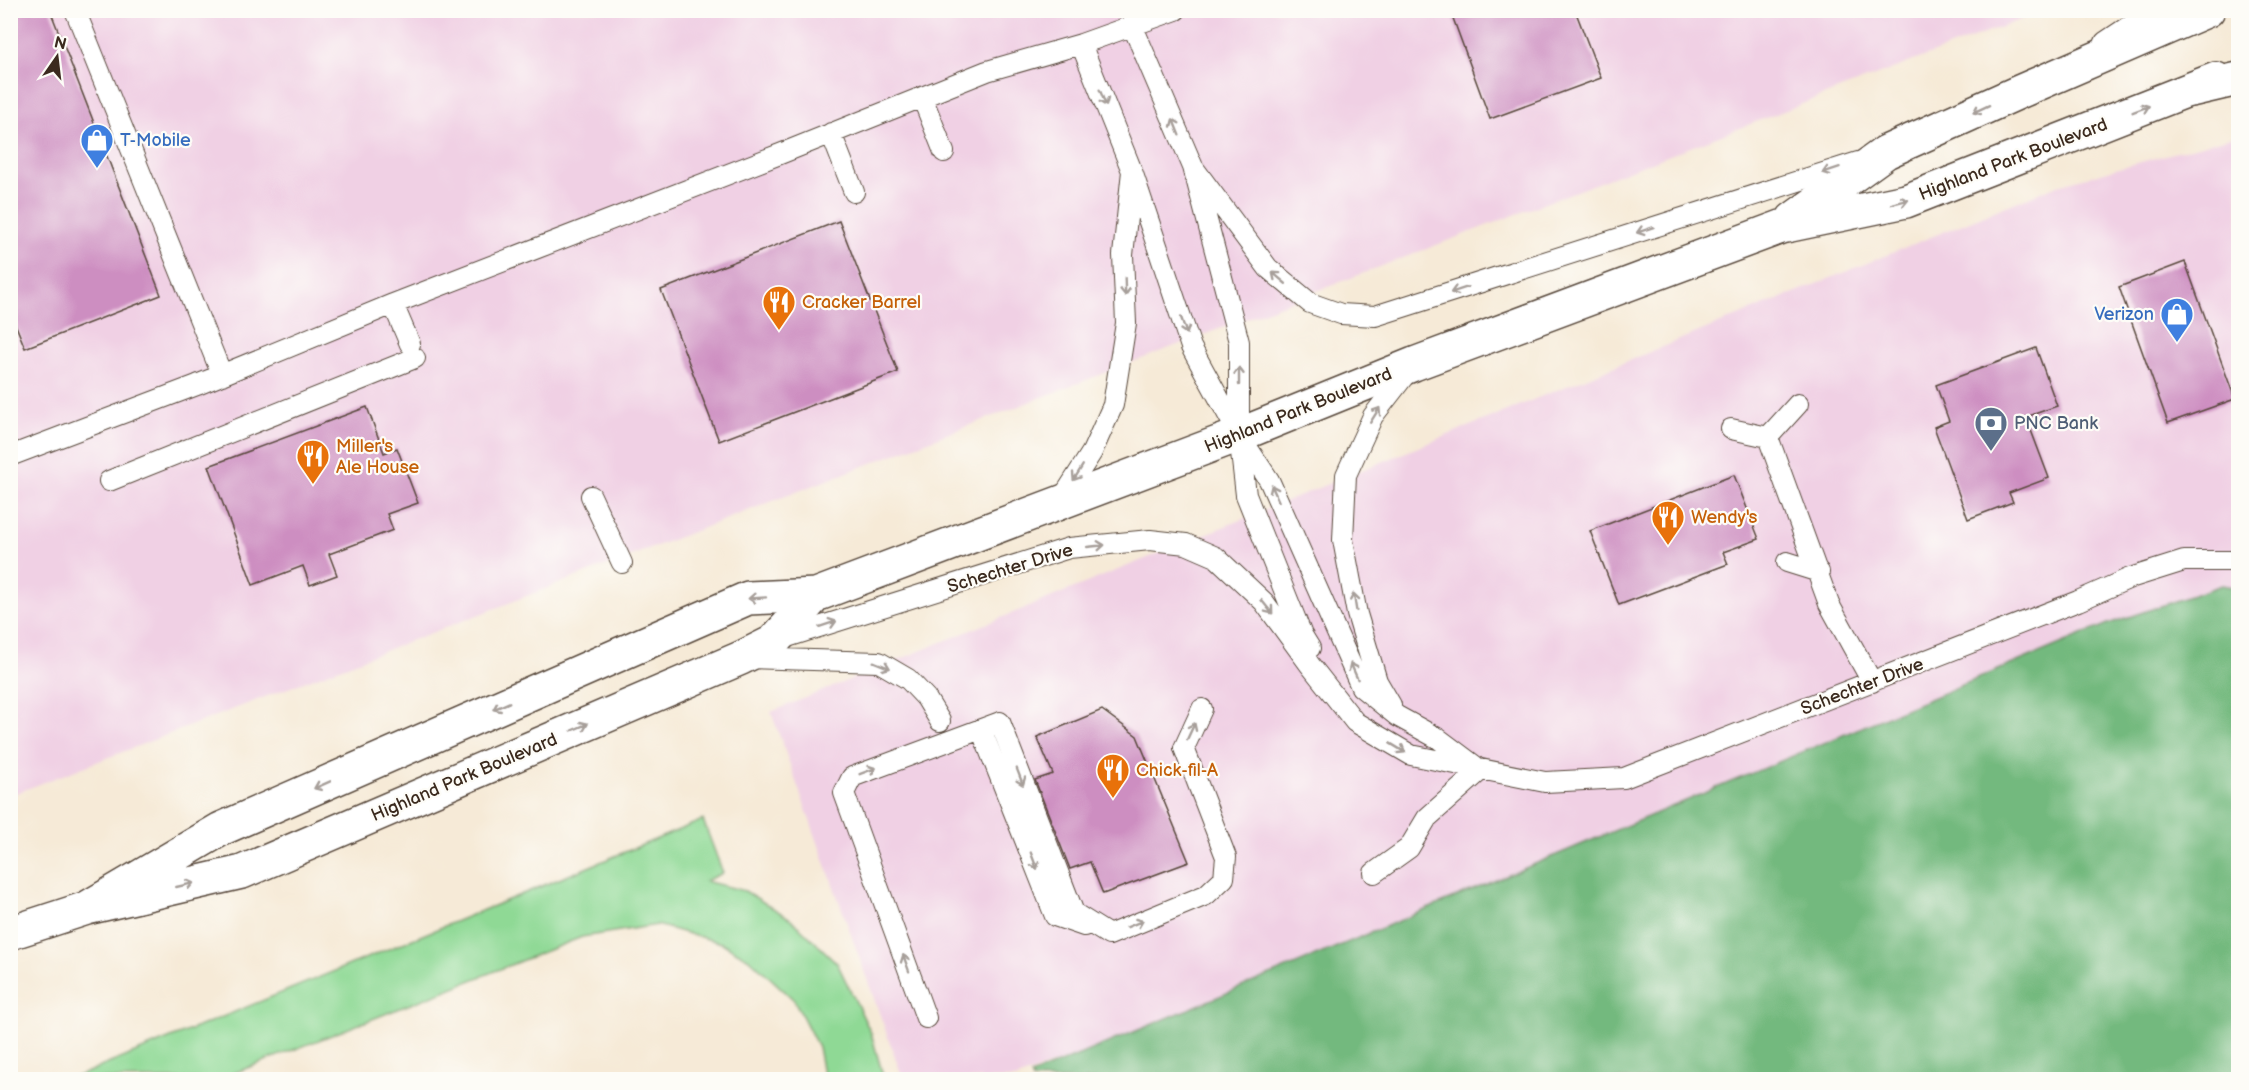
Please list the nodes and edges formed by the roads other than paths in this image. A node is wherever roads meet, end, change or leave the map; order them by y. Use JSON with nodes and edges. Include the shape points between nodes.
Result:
{"nodes":[{"id":1,"x":75,"y":10,"type":"edge"},
{"id":2,"x":1176,"y":10,"type":"edge"},
{"id":3,"x":2144,"y":10,"type":"edge"},
{"id":4,"x":2208,"y":10,"type":"edge"},
{"id":5,"x":1133,"y":27,"type":"junction"},
{"id":6,"x":1082,"y":44,"type":"junction"},
{"id":7,"x":2238,"y":69,"type":"edge"},
{"id":8,"x":2238,"y":79,"type":"edge"},
{"id":9,"x":2191,"y":90,"type":"junction"},
{"id":10,"x":2019,"y":92,"type":"junction"},
{"id":11,"x":922,"y":97,"type":"junction"},
{"id":12,"x":831,"y":133,"type":"junction"},
{"id":13,"x":944,"y":152,"type":"dead end"},
{"id":14,"x":1886,"y":152,"type":"junction"},
{"id":15,"x":1193,"y":167,"type":"junction"},
{"id":16,"x":1132,"y":171,"type":"junction"},
{"id":17,"x":854,"y":192,"type":"dead end"},
{"id":18,"x":1781,"y":227,"type":"junction"},
{"id":19,"x":393,"y":304,"type":"junction"},
{"id":20,"x":1414,"y":364,"type":"junction"},
{"id":21,"x":222,"y":375,"type":"junction"},
{"id":22,"x":1798,"y":404,"type":"dead end"},
{"id":23,"x":1731,"y":429,"type":"dead end"},
{"id":24,"x":1239,"y":435,"type":"junction"},
{"id":25,"x":1768,"y":437,"type":"junction"},
{"id":26,"x":10,"y":456,"type":"edge"},
{"id":27,"x":109,"y":481,"type":"dead end"},
{"id":28,"x":591,"y":496,"type":"dead end"},
{"id":29,"x":1060,"y":502,"type":"junction"},
{"id":30,"x":2238,"y":561,"type":"edge"},
{"id":31,"x":1787,"y":562,"type":"dead end"},
{"id":32,"x":622,"y":563,"type":"dead end"},
{"id":33,"x":1819,"y":572,"type":"junction"},
{"id":34,"x":816,"y":595,"type":"junction"},
{"id":35,"x":773,"y":642,"type":"junction"},
{"id":36,"x":741,"y":658,"type":"junction"},
{"id":37,"x":1872,"y":682,"type":"junction"},
{"id":38,"x":1202,"y":709,"type":"dead end"},
{"id":39,"x":1397,"y":716,"type":"junction"},
{"id":40,"x":940,"y":721,"type":"dead end"},
{"id":41,"x":1355,"y":722,"type":"junction"},
{"id":42,"x":1481,"y":770,"type":"junction"},
{"id":43,"x":1374,"y":873,"type":"dead end"},
{"id":44,"x":87,"y":908,"type":"junction"},
{"id":45,"x":10,"y":933,"type":"edge"},
{"id":46,"x":926,"y":1018,"type":"dead end"}],
"edges":[{"from":1,"to":21,"type":"lane"},
{"from":2,"to":5,"type":"lane"},
{"from":3,"to":10,"type":"lane","via":[[2138,20],[2102,44]]},
{"from":4,"to":10,"type":"main road","name":"Highland Park Boulevard"},
{"from":5,"to":6,"type":"lane"},
{"from":15,"to":5,"type":"lane","one_way":true},
{"from":6,"to":11,"type":"lane","via":[[987,71]]},
{"from":6,"to":16,"type":"lane","one_way":true},
{"from":7,"to":9,"type":"main road","name":"Highland Park Boulevard"},
{"from":8,"to":9,"type":"main road"},
{"from":18,"to":9,"type":"main road","name":"Highland Park Boulevard","one_way":true,"via":[[1906,201]]},
{"from":10,"to":14,"type":"main road","name":"Highland Park Boulevard","one_way":true},
{"from":11,"to":12,"type":"lane"},
{"from":11,"to":13,"type":"lane"},
{"from":12,"to":17,"type":"lane"},
{"from":12,"to":19,"type":"lane"},
{"from":14,"to":15,"type":"lane","one_way":true,"via":[[1375,316],[1341,314],[1310,303],[1268,268]]},
{"from":14,"to":18,"type":"main road","name":"Highland Park Boulevard"},
{"from":24,"to":15,"type":"lane","one_way":true,"via":[[1239,342]]},
{"from":16,"to":24,"type":"lane","one_way":true,"via":[[1191,347]]},
{"from":16,"to":29,"type":"lane","one_way":true,"via":[[1124,255],[1126,323],[1113,405],[1092,452]]},
{"from":18,"to":20,"type":"main road","name":"Highland Park Boulevard"},
{"from":19,"to":21,"type":"lane"},
{"from":19,"to":27,"type":"lane","via":[[412,351]]},
{"from":20,"to":24,"type":"main road","name":"Highland Park Boulevard"},
{"from":39,"to":20,"type":"lane","one_way":true,"via":[[1377,681],[1357,614],[1343,540],[1346,475],[1372,416]]},
{"from":21,"to":26,"type":"lane"},
{"from":22,"to":25,"type":"lane"},
{"from":23,"to":25,"type":"lane"},
{"from":24,"to":29,"type":"main road","name":"Highland Park Boulevard"},
{"from":39,"to":24,"type":"lane","name":"Schechter Drive","one_way":true,"via":[[1361,687],[1269,480]]},
{"from":24,"to":41,"type":"lane","name":"Schechter Drive","via":[[1246,495],[1302,635]]},
{"from":25,"to":33,"type":"lane"},
{"from":28,"to":32,"type":"lane"},
{"from":29,"to":34,"type":"main road","name":"Highland Park Boulevard"},
{"from":30,"to":37,"type":"lane","name":"Schechter Drive","via":[[2184,561],[2130,578]]},
{"from":31,"to":33,"type":"lane"},
{"from":33,"to":37,"type":"lane","via":[[1829,604]]},
{"from":34,"to":35,"type":"main road","name":"Highland Park Boulevard"},
{"from":34,"to":44,"type":"main road","name":"Highland Park Boulevard","one_way":true,"via":[[748,598],[221,829]]},
{"from":35,"to":36,"type":"main road","name":"Highland Park Boulevard"},
{"from":35,"to":41,"type":"lane","name":"Schechter Drive","one_way":true,"via":[[1069,548],[1150,540],[1186,544],[1216,557],[1264,602]]},
{"from":36,"to":40,"type":"lane","one_way":true,"via":[[879,662],[908,679]]},
{"from":44,"to":36,"type":"main road","name":"Highland Park Boulevard","one_way":true,"via":[[242,872]]},
{"from":37,"to":42,"type":"lane","name":"Schechter Drive","via":[[1624,778],[1545,782]]},
{"from":46,"to":38,"type":"lane","one_way":true,"via":[[844,793],[852,777],[1000,722],[1074,914],[1109,934],[1206,895],[1224,878],[1227,857],[1184,748]]},
{"from":39,"to":42,"type":"lane","name":"Schechter Drive","via":[[1439,739]]},
{"from":41,"to":42,"type":"lane","name":"Schechter Drive","one_way":true,"via":[[1411,755]]},
{"from":42,"to":43,"type":"lane","via":[[1427,818],[1409,848]]},
{"from":44,"to":45,"type":"main road","name":"Highland Park Boulevard"}]}
